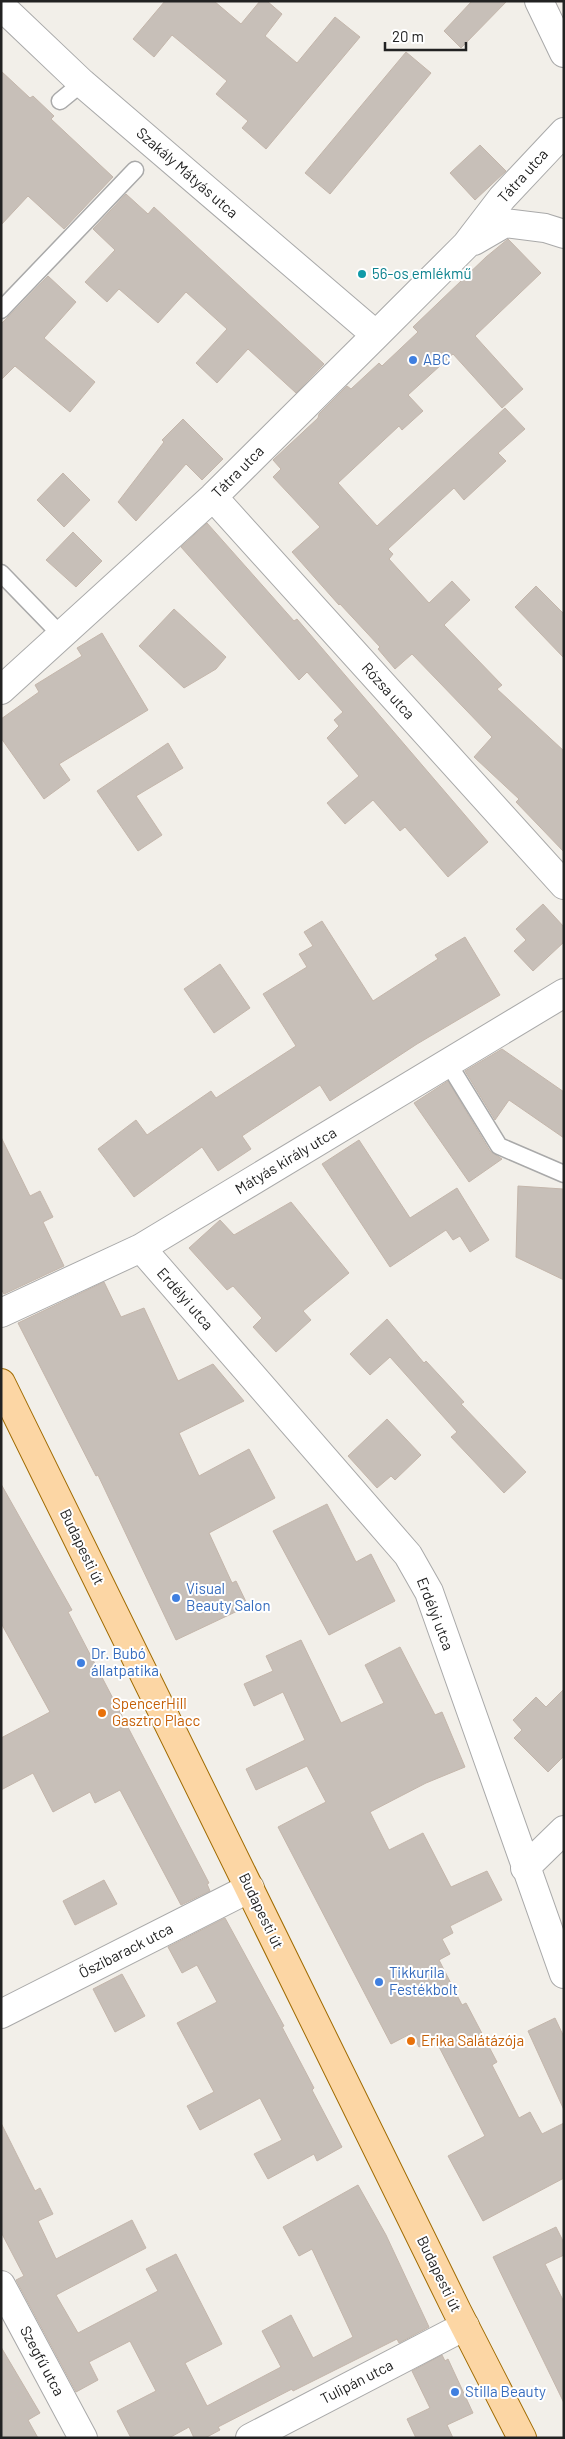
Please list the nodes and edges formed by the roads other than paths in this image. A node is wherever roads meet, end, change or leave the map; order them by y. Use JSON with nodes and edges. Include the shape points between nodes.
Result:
{"nodes":[{"id":1,"x":539,"y":1,"type":"edge"},
{"id":2,"x":1,"y":6,"type":"edge"},
{"id":3,"x":564,"y":53,"type":"edge"},
{"id":4,"x":82,"y":83,"type":"junction"},
{"id":5,"x":60,"y":101,"type":"dead end"},
{"id":6,"x":564,"y":132,"type":"edge"},
{"id":7,"x":135,"y":170,"type":"dead end"},
{"id":8,"x":564,"y":234,"type":"edge"},
{"id":9,"x":466,"y":245,"type":"junction"},
{"id":10,"x":1,"y":310,"type":"edge"},
{"id":11,"x":376,"y":336,"type":"junction"},
{"id":12,"x":213,"y":497,"type":"junction"},
{"id":13,"x":1,"y":573,"type":"edge"},
{"id":14,"x":61,"y":635,"type":"junction"},
{"id":15,"x":1,"y":690,"type":"edge"},
{"id":16,"x":564,"y":885,"type":"edge"},
{"id":17,"x":564,"y":994,"type":"edge"},
{"id":18,"x":448,"y":1063,"type":"junction"},
{"id":19,"x":564,"y":1174,"type":"edge"},
{"id":20,"x":141,"y":1248,"type":"junction"},
{"id":21,"x":1,"y":1313,"type":"edge"},
{"id":22,"x":1,"y":1383,"type":"edge"},
{"id":23,"x":564,"y":1830,"type":"edge"},
{"id":24,"x":525,"y":1868,"type":"junction"},
{"id":25,"x":250,"y":1888,"type":"junction"},
{"id":26,"x":564,"y":1974,"type":"edge"},
{"id":27,"x":1,"y":2014,"type":"edge"},
{"id":28,"x":1,"y":2285,"type":"edge"},
{"id":29,"x":465,"y":2326,"type":"junction"},
{"id":30,"x":83,"y":2438,"type":"edge"},
{"id":31,"x":250,"y":2438,"type":"edge"},
{"id":32,"x":522,"y":2438,"type":"edge"}],
"edges":[{"from":1,"to":3,"type":"street"},
{"from":2,"to":4,"type":"street","name":"Szakály Mátyás utca"},
{"from":4,"to":5,"type":"lane"},
{"from":4,"to":11,"type":"street","name":"Szakály Mátyás utca"},
{"from":6,"to":9,"type":"street","name":"Tátra utca","via":[[502,198]]},
{"from":7,"to":10,"type":"lane"},
{"from":8,"to":9,"type":"street","name":"Tátra utca","via":[[505,223]]},
{"from":9,"to":11,"type":"street","name":"Tátra utca"},
{"from":11,"to":12,"type":"street","name":"Tátra utca"},
{"from":12,"to":14,"type":"street","name":"Tátra utca"},
{"from":12,"to":16,"type":"street","name":"Rózsa utca"},
{"from":13,"to":14,"type":"lane"},
{"from":14,"to":15,"type":"street","name":"Tátra utca"},
{"from":17,"to":18,"type":"street","name":"Mátyás király utca"},
{"from":18,"to":19,"type":"lane","via":[[500,1146]]},
{"from":18,"to":20,"type":"street","name":"Mátyás király utca"},
{"from":20,"to":21,"type":"street","name":"Mátyás király utca"},
{"from":20,"to":24,"type":"street","name":"Erdélyi utca","via":[[408,1555],[420,1574]]},
{"from":22,"to":25,"type":"main road","name":"Budapesti út"},
{"from":23,"to":24,"type":"street"},
{"from":24,"to":26,"type":"street","name":"Erdélyi utca"},
{"from":25,"to":27,"type":"street","name":"Őszibarack utca"},
{"from":25,"to":29,"type":"main road","name":"Budapesti út"},
{"from":28,"to":30,"type":"street","name":"Szegfű utca"},
{"from":29,"to":31,"type":"street","name":"Tulipán utca"},
{"from":29,"to":32,"type":"main road","name":"Budapesti út"}]}
